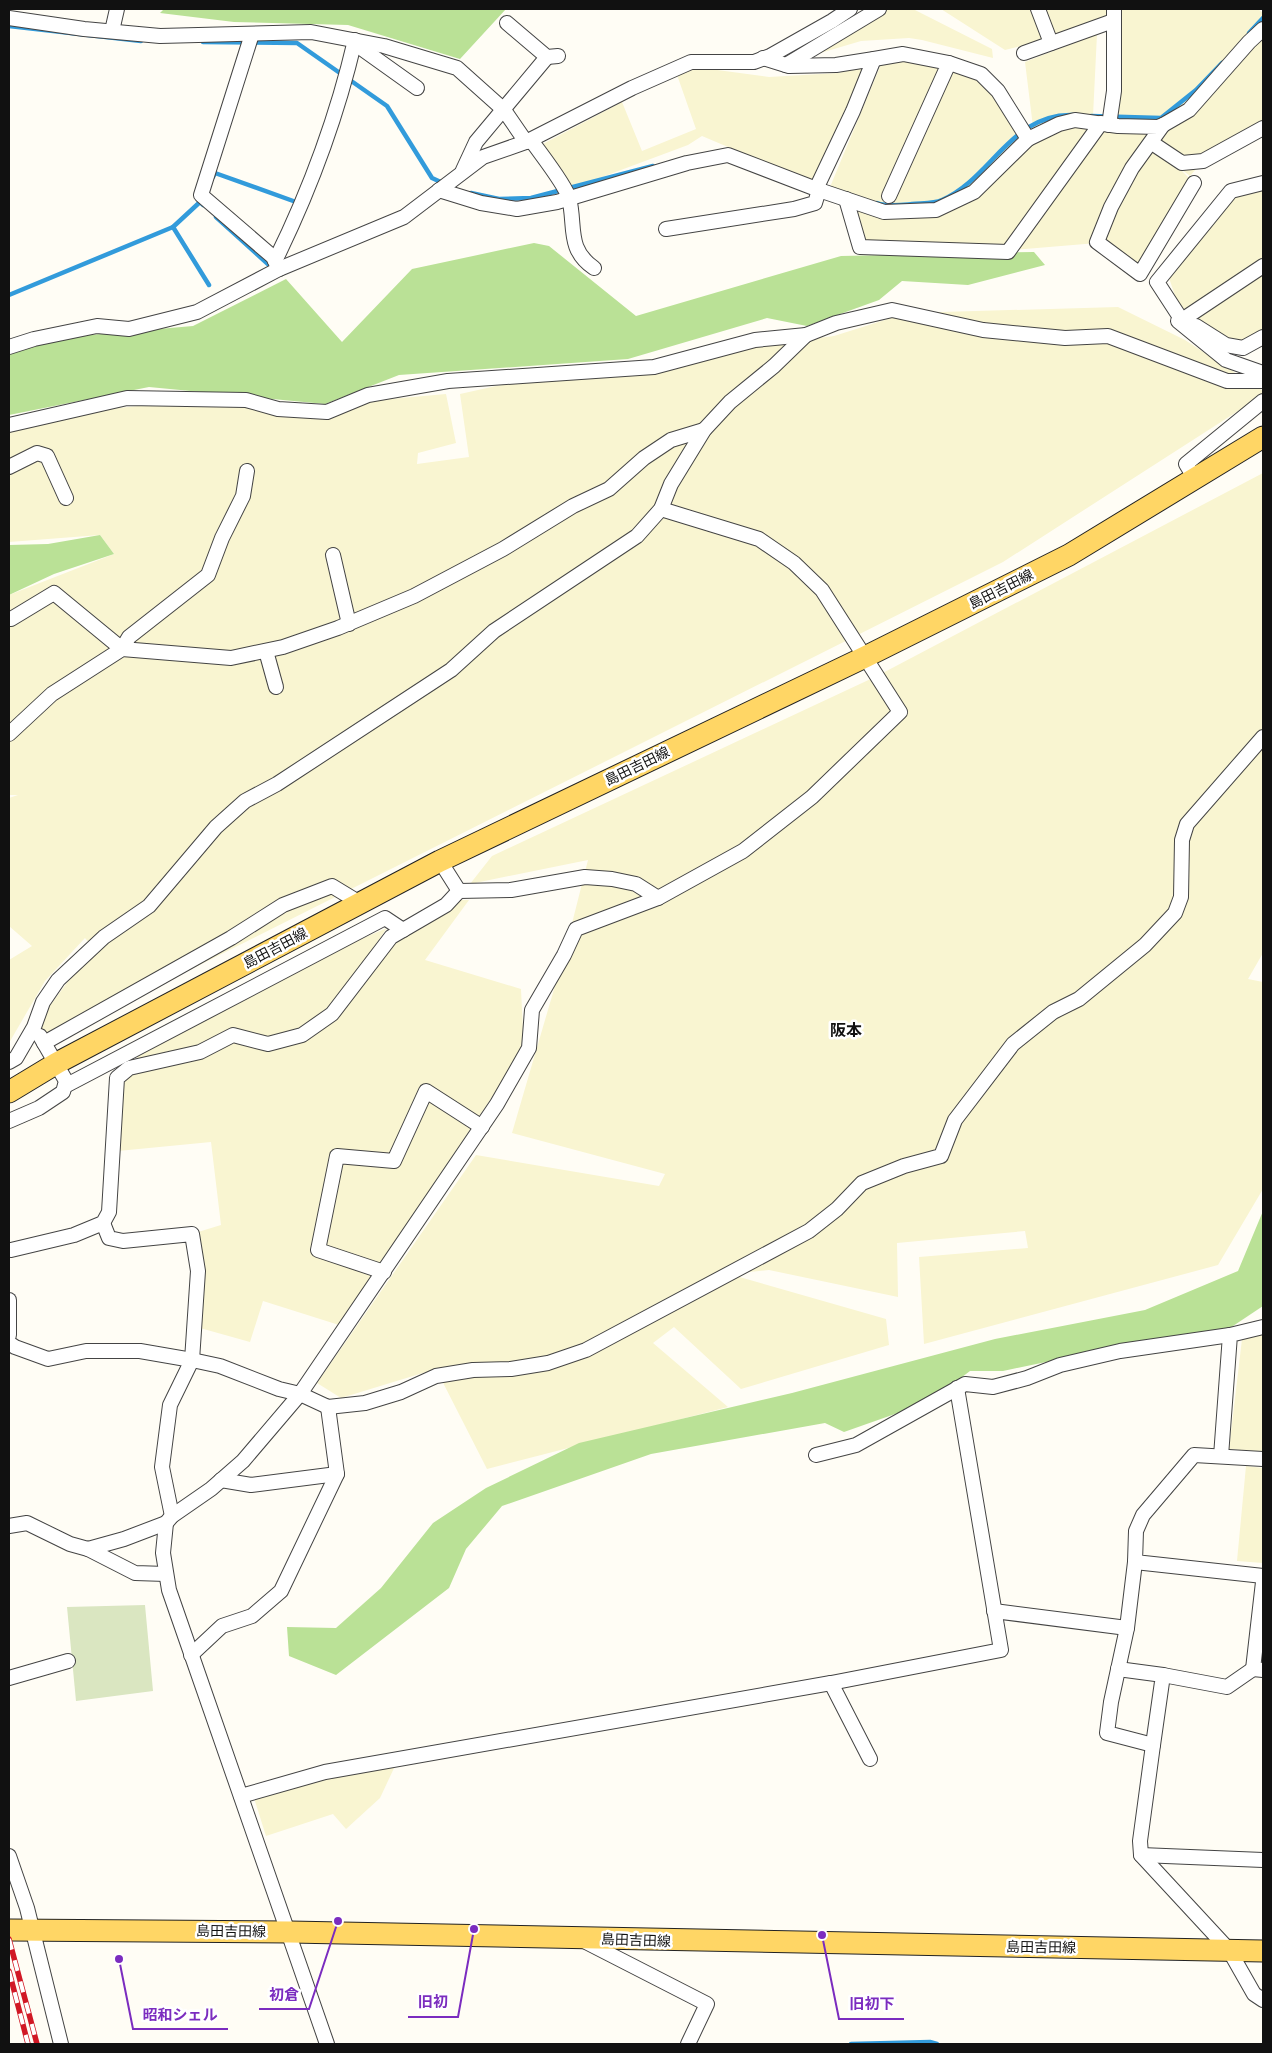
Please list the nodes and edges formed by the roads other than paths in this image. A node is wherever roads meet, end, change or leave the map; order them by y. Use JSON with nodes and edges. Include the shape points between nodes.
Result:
{"nodes":[{"id":1,"x":117,"y":9,"type":"edge"},
{"id":2,"x":850,"y":9,"type":"edge"},
{"id":3,"x":879,"y":9,"type":"edge"},
{"id":4,"x":1038,"y":9,"type":"edge"},
{"id":5,"x":1113,"y":15,"type":"edge"},
{"id":6,"x":9,"y":18,"type":"edge"},
{"id":7,"x":508,"y":22,"type":"dead end"},
{"id":8,"x":1263,"y":29,"type":"edge"},
{"id":9,"x":112,"y":31,"type":"junction"},
{"id":10,"x":251,"y":34,"type":"junction"},
{"id":11,"x":355,"y":42,"type":"junction"},
{"id":12,"x":1051,"y":43,"type":"junction"},
{"id":13,"x":1024,"y":53,"type":"dead end"},
{"id":14,"x":763,"y":58,"type":"junction"},
{"id":15,"x":874,"y":59,"type":"junction"},
{"id":16,"x":950,"y":63,"type":"junction"},
{"id":17,"x":786,"y":65,"type":"junction"},
{"id":18,"x":417,"y":88,"type":"dead end"},
{"id":19,"x":504,"y":110,"type":"junction"},
{"id":20,"x":1106,"y":124,"type":"junction"},
{"id":21,"x":1163,"y":125,"type":"junction"},
{"id":22,"x":1263,"y":128,"type":"edge"},
{"id":23,"x":1028,"y":139,"type":"junction"},
{"id":24,"x":529,"y":141,"type":"junction"},
{"id":25,"x":1152,"y":143,"type":"junction"},
{"id":26,"x":458,"y":176,"type":"junction"},
{"id":27,"x":1194,"y":183,"type":"dead end"},
{"id":28,"x":1263,"y":183,"type":"edge"},
{"id":29,"x":440,"y":189,"type":"junction"},
{"id":30,"x":817,"y":189,"type":"junction"},
{"id":31,"x":889,"y":196,"type":"dead end"},
{"id":32,"x":569,"y":197,"type":"junction"},
{"id":33,"x":846,"y":199,"type":"junction"},
{"id":34,"x":666,"y":229,"type":"dead end"},
{"id":35,"x":277,"y":265,"type":"junction"},
{"id":36,"x":1263,"y":266,"type":"edge"},
{"id":37,"x":594,"y":268,"type":"dead end"},
{"id":38,"x":1140,"y":274,"type":"junction"},
{"id":39,"x":1184,"y":324,"type":"junction"},
{"id":40,"x":806,"y":335,"type":"junction"},
{"id":41,"x":1263,"y":337,"type":"edge"},
{"id":42,"x":9,"y":347,"type":"edge"},
{"id":43,"x":1263,"y":374,"type":"edge"},
{"id":44,"x":1263,"y":402,"type":"edge"},
{"id":45,"x":9,"y":425,"type":"edge"},
{"id":46,"x":704,"y":430,"type":"junction"},
{"id":47,"x":1259,"y":446,"type":"edge"},
{"id":48,"x":9,"y":466,"type":"edge"},
{"id":49,"x":247,"y":471,"type":"dead end"},
{"id":50,"x":1195,"y":479,"type":"junction"},
{"id":51,"x":66,"y":498,"type":"dead end"},
{"id":52,"x":661,"y":508,"type":"junction"},
{"id":53,"x":333,"y":555,"type":"dead end"},
{"id":54,"x":12,"y":619,"type":"dead end"},
{"id":55,"x":349,"y":624,"type":"junction"},
{"id":56,"x":122,"y":649,"type":"junction"},
{"id":57,"x":266,"y":651,"type":"junction"},
{"id":58,"x":865,"y":657,"type":"junction"},
{"id":59,"x":276,"y":687,"type":"dead end"},
{"id":60,"x":9,"y":734,"type":"edge"},
{"id":61,"x":1263,"y":736,"type":"edge"},
{"id":62,"x":440,"y":861,"type":"junction"},
{"id":63,"x":459,"y":890,"type":"junction"},
{"id":64,"x":658,"y":898,"type":"junction"},
{"id":65,"x":360,"y":904,"type":"junction"},
{"id":66,"x":403,"y":930,"type":"junction"},
{"id":67,"x":34,"y":1027,"type":"junction"},
{"id":68,"x":44,"y":1042,"type":"junction"},
{"id":69,"x":9,"y":1062,"type":"edge"},
{"id":70,"x":57,"y":1063,"type":"junction"},
{"id":71,"x":65,"y":1086,"type":"junction"},
{"id":72,"x":9,"y":1092,"type":"edge"},
{"id":73,"x":9,"y":1121,"type":"edge"},
{"id":74,"x":482,"y":1127,"type":"junction"},
{"id":75,"x":103,"y":1223,"type":"junction"},
{"id":76,"x":9,"y":1252,"type":"edge"},
{"id":77,"x":384,"y":1272,"type":"junction"},
{"id":78,"x":9,"y":1300,"type":"edge"},
{"id":79,"x":1263,"y":1327,"type":"edge"},
{"id":80,"x":9,"y":1334,"type":"edge"},
{"id":81,"x":1230,"y":1335,"type":"junction"},
{"id":82,"x":9,"y":1342,"type":"edge"},
{"id":83,"x":192,"y":1360,"type":"junction"},
{"id":84,"x":957,"y":1388,"type":"junction"},
{"id":85,"x":300,"y":1394,"type":"junction"},
{"id":86,"x":328,"y":1407,"type":"junction"},
{"id":87,"x":816,"y":1455,"type":"dead end"},
{"id":88,"x":1221,"y":1456,"type":"junction"},
{"id":89,"x":1263,"y":1459,"type":"edge"},
{"id":90,"x":337,"y":1474,"type":"junction"},
{"id":91,"x":222,"y":1480,"type":"junction"},
{"id":92,"x":169,"y":1520,"type":"junction"},
{"id":93,"x":9,"y":1526,"type":"edge"},
{"id":94,"x":88,"y":1549,"type":"junction"},
{"id":95,"x":1135,"y":1562,"type":"junction"},
{"id":96,"x":166,"y":1574,"type":"junction"},
{"id":97,"x":1263,"y":1576,"type":"edge"},
{"id":98,"x":1263,"y":1582,"type":"edge"},
{"id":99,"x":994,"y":1611,"type":"junction"},
{"id":100,"x":1127,"y":1628,"type":"junction"},
{"id":101,"x":192,"y":1655,"type":"junction"},
{"id":102,"x":68,"y":1661,"type":"dead end"},
{"id":103,"x":1118,"y":1669,"type":"junction"},
{"id":104,"x":1258,"y":1670,"type":"edge"},
{"id":105,"x":1163,"y":1675,"type":"junction"},
{"id":106,"x":9,"y":1678,"type":"edge"},
{"id":107,"x":831,"y":1683,"type":"junction"},
{"id":108,"x":1153,"y":1745,"type":"junction"},
{"id":109,"x":870,"y":1759,"type":"dead end"},
{"id":110,"x":242,"y":1796,"type":"junction"},
{"id":111,"x":1141,"y":1855,"type":"junction"},
{"id":112,"x":9,"y":1856,"type":"edge"},
{"id":113,"x":1263,"y":1860,"type":"edge"},
{"id":114,"x":31,"y":1929,"type":"junction"},
{"id":115,"x":9,"y":1930,"type":"edge"},
{"id":116,"x":290,"y":1932,"type":"junction"},
{"id":117,"x":580,"y":1938,"type":"junction"},
{"id":118,"x":1229,"y":1950,"type":"junction"},
{"id":119,"x":1263,"y":1951,"type":"edge"},
{"id":120,"x":1263,"y":2000,"type":"edge"},
{"id":121,"x":61,"y":2044,"type":"edge"},
{"id":122,"x":327,"y":2044,"type":"edge"},
{"id":123,"x":688,"y":2044,"type":"edge"}],
"edges":[{"from":1,"to":9,"type":"street"},
{"from":2,"to":14,"type":"street"},
{"from":3,"to":17,"type":"street"},
{"from":4,"to":12,"type":"street"},
{"from":5,"to":12,"type":"street"},
{"from":5,"to":20,"type":"street","via":[[1114,91]]},
{"from":6,"to":9,"type":"street"},
{"from":7,"to":19,"type":"street","via":[[553,57]]},
{"from":8,"to":21,"type":"street","via":[[1189,110]]},
{"from":9,"to":10,"type":"street","via":[[160,36]]},
{"from":10,"to":11,"type":"street","via":[[311,32]]},
{"from":10,"to":35,"type":"street","via":[[206,199]]},
{"from":11,"to":18,"type":"street"},
{"from":11,"to":19,"type":"street","via":[[457,68]]},
{"from":11,"to":35,"type":"street","via":[[344,88],[301,209]]},
{"from":12,"to":13,"type":"street"},
{"from":14,"to":17,"type":"street"},
{"from":14,"to":24,"type":"street","via":[[754,62],[691,62]]},
{"from":15,"to":16,"type":"street","via":[[903,54]]},
{"from":15,"to":17,"type":"street","via":[[836,65]]},
{"from":15,"to":30,"type":"street"},
{"from":16,"to":23,"type":"street","via":[[982,74],[998,90]]},
{"from":16,"to":31,"type":"street"},
{"from":19,"to":24,"type":"street"},
{"from":19,"to":26,"type":"street","via":[[476,142]]},
{"from":20,"to":21,"type":"street"},
{"from":20,"to":23,"type":"street","via":[[1075,120]]},
{"from":20,"to":33,"type":"street","via":[[1008,252],[860,247]]},
{"from":21,"to":25,"type":"street"},
{"from":22,"to":25,"type":"street","via":[[1203,161],[1182,163]]},
{"from":23,"to":33,"type":"street","via":[[974,192],[936,210],[884,212]]},
{"from":24,"to":26,"type":"street","via":[[484,157]]},
{"from":24,"to":32,"type":"street"},
{"from":25,"to":38,"type":"street","via":[[1132,168],[1097,242]]},
{"from":26,"to":29,"type":"street"},
{"from":27,"to":38,"type":"street"},
{"from":28,"to":39,"type":"street","via":[[1231,191],[1157,282]]},
{"from":29,"to":32,"type":"street","via":[[481,204],[517,209]]},
{"from":29,"to":35,"type":"street","via":[[404,217]]},
{"from":30,"to":32,"type":"street","via":[[728,155],[687,163]]},
{"from":30,"to":33,"type":"street"},
{"from":30,"to":34,"type":"street","via":[[815,203],[794,209]]},
{"from":32,"to":37,"type":"street","via":[[573,239],[583,261]]},
{"from":35,"to":42,"type":"street","via":[[197,312],[129,329],[97,326]]},
{"from":36,"to":39,"type":"street","via":[[1188,316]]},
{"from":38,"to":39,"type":"street"},
{"from":39,"to":41,"type":"street","via":[[1196,326],[1226,345],[1244,348]]},
{"from":39,"to":43,"type":"street","via":[[1226,360]]},
{"from":40,"to":43,"type":"street","via":[[836,322],[892,310],[983,330],[1065,338],[1108,336],[1228,381]]},
{"from":40,"to":45,"type":"street","via":[[755,340],[654,367],[448,381],[368,396],[327,412],[278,409],[246,400],[127,398]]},
{"from":40,"to":46,"type":"street","via":[[730,402]]},
{"from":44,"to":50,"type":"street","via":[[1186,464]]},
{"from":46,"to":52,"type":"street"},
{"from":46,"to":55,"type":"street","via":[[672,440],[644,458],[609,489],[573,506],[503,549],[414,596]]},
{"from":47,"to":50,"type":"main road","name":"島田吉田線"},
{"from":48,"to":51,"type":"street","via":[[36,454],[47,456]]},
{"from":49,"to":56,"type":"street","via":[[243,496],[208,575],[129,637]]},
{"from":50,"to":58,"type":"main road","name":"島田吉田線","via":[[1069,555]]},
{"from":52,"to":58,"type":"street","via":[[759,539],[794,563],[822,590]]},
{"from":52,"to":67,"type":"street","via":[[637,536],[494,631],[451,670],[277,784],[244,801],[216,827],[149,906],[104,937],[58,980],[43,1002]]},
{"from":53,"to":55,"type":"street"},
{"from":54,"to":56,"type":"street","via":[[54,593]]},
{"from":55,"to":57,"type":"street"},
{"from":56,"to":57,"type":"street","via":[[230,658]]},
{"from":56,"to":60,"type":"street","via":[[52,694]]},
{"from":57,"to":59,"type":"street"},
{"from":58,"to":62,"type":"main road","name":"島田吉田線"},
{"from":58,"to":64,"type":"street","via":[[900,712],[812,797],[743,851]]},
{"from":61,"to":86,"type":"street","via":[[1187,824],[1182,840],[1181,897],[1175,913],[1145,945],[1086,993],[1053,1012],[1013,1044],[955,1120],[941,1156],[904,1166],[862,1183],[809,1231],[586,1350],[548,1363],[436,1376],[401,1392],[365,1403]]},
{"from":62,"to":63,"type":"street"},
{"from":62,"to":65,"type":"main road","name":"島田吉田線"},
{"from":63,"to":64,"type":"street","via":[[511,890],[585,877],[636,884]]},
{"from":63,"to":66,"type":"street","via":[[446,905]]},
{"from":64,"to":74,"type":"street","via":[[576,928],[532,1010],[528,1048]]},
{"from":65,"to":68,"type":"street","via":[[332,886],[283,905]]},
{"from":65,"to":70,"type":"main road","name":"島田吉田線"},
{"from":66,"to":71,"type":"street","via":[[385,918]]},
{"from":66,"to":75,"type":"street","via":[[391,937],[332,1014],[302,1035],[268,1044],[233,1035],[200,1052],[129,1068],[117,1078],[109,1212]]},
{"from":67,"to":68,"type":"street"},
{"from":67,"to":69,"type":"street","via":[[16,1058]]},
{"from":68,"to":70,"type":"street"},
{"from":70,"to":71,"type":"street","via":[[66,1081]]},
{"from":70,"to":72,"type":"main road","name":"島田吉田線"},
{"from":71,"to":73,"type":"street","via":[[63,1092],[39,1108]]},
{"from":74,"to":77,"type":"street"},
{"from":74,"to":77,"type":"street","via":[[426,1092],[394,1161],[337,1156],[318,1250]]},
{"from":75,"to":76,"type":"street","via":[[74,1235]]},
{"from":75,"to":83,"type":"street","via":[[109,1238],[122,1241],[192,1234],[198,1272]]},
{"from":77,"to":85,"type":"street"},
{"from":78,"to":80,"type":"street"},
{"from":79,"to":81,"type":"street"},
{"from":81,"to":84,"type":"street","via":[[1120,1351],[1060,1365],[993,1387],[965,1384]]},
{"from":81,"to":88,"type":"street"},
{"from":82,"to":83,"type":"street","via":[[48,1359],[86,1351],[140,1352]]},
{"from":83,"to":85,"type":"street","via":[[220,1366]]},
{"from":83,"to":92,"type":"street","via":[[170,1404],[162,1467]]},
{"from":84,"to":87,"type":"street","via":[[856,1445]]},
{"from":84,"to":99,"type":"street"},
{"from":85,"to":86,"type":"street"},
{"from":85,"to":91,"type":"street","via":[[249,1454]]},
{"from":86,"to":90,"type":"street"},
{"from":88,"to":89,"type":"street"},
{"from":88,"to":95,"type":"street","via":[[1194,1455],[1143,1515],[1136,1531]]},
{"from":90,"to":91,"type":"street","via":[[251,1485]]},
{"from":90,"to":101,"type":"street","via":[[281,1591],[252,1616],[222,1626]]},
{"from":91,"to":92,"type":"street"},
{"from":92,"to":94,"type":"street","via":[[124,1539]]},
{"from":92,"to":96,"type":"street","via":[[163,1553]]},
{"from":93,"to":94,"type":"street","via":[[27,1523]]},
{"from":94,"to":96,"type":"street","via":[[135,1573]]},
{"from":95,"to":97,"type":"street"},
{"from":95,"to":100,"type":"street"},
{"from":96,"to":101,"type":"street"},
{"from":98,"to":104,"type":"street"},
{"from":99,"to":100,"type":"street"},
{"from":99,"to":107,"type":"street","via":[[1001,1650]]},
{"from":100,"to":103,"type":"street"},
{"from":101,"to":110,"type":"street"},
{"from":102,"to":106,"type":"street"},
{"from":103,"to":105,"type":"street"},
{"from":103,"to":108,"type":"street","via":[[1107,1733]]},
{"from":104,"to":105,"type":"street","via":[[1227,1688]]},
{"from":105,"to":108,"type":"street"},
{"from":107,"to":109,"type":"street"},
{"from":107,"to":110,"type":"street","via":[[325,1772]]},
{"from":108,"to":111,"type":"street","via":[[1140,1841]]},
{"from":110,"to":116,"type":"street"},
{"from":111,"to":113,"type":"street"},
{"from":111,"to":118,"type":"street"},
{"from":112,"to":114,"type":"street"},
{"from":114,"to":115,"type":"main road","name":"島田吉田線"},
{"from":114,"to":116,"type":"main road","name":"島田吉田線"},
{"from":114,"to":121,"type":"street"},
{"from":116,"to":117,"type":"main road","name":"島田吉田線"},
{"from":116,"to":122,"type":"street"},
{"from":117,"to":118,"type":"main road","name":"島田吉田線"},
{"from":117,"to":123,"type":"street","via":[[707,2004]]},
{"from":118,"to":119,"type":"main road","name":"島田吉田線"},
{"from":118,"to":120,"type":"street","via":[[1254,1994]]}]}
